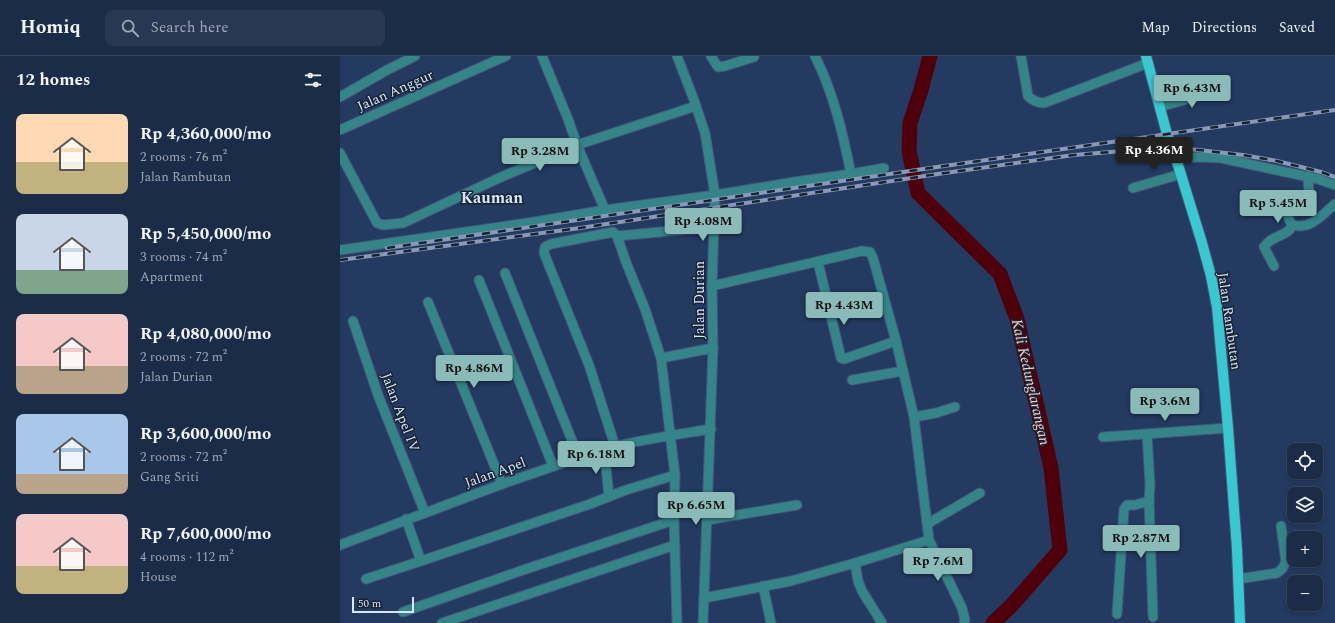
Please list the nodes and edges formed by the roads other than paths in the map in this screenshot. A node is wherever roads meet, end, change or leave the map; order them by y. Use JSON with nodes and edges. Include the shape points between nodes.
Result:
{"nodes":[{"id":1,"x":415,"y":56,"type":"edge"},
{"id":2,"x":506,"y":56,"type":"edge"},
{"id":3,"x":542,"y":56,"type":"edge"},
{"id":4,"x":677,"y":56,"type":"edge"},
{"id":5,"x":711,"y":56,"type":"edge"},
{"id":6,"x":815,"y":56,"type":"edge"},
{"id":7,"x":1021,"y":56,"type":"edge"},
{"id":8,"x":754,"y":57,"type":"edge"},
{"id":9,"x":1147,"y":59,"type":"edge"},
{"id":10,"x":1218,"y":90,"type":"dead end"},
{"id":11,"x":340,"y":97,"type":"edge"},
{"id":12,"x":696,"y":106,"type":"junction"},
{"id":13,"x":1160,"y":107,"type":"junction"},
{"id":14,"x":340,"y":130,"type":"edge"},
{"id":15,"x":577,"y":145,"type":"junction"},
{"id":16,"x":340,"y":153,"type":"edge"},
{"id":17,"x":1176,"y":158,"type":"junction"},
{"id":18,"x":884,"y":168,"type":"dead end"},
{"id":19,"x":851,"y":174,"type":"junction"},
{"id":20,"x":1181,"y":174,"type":"junction"},
{"id":21,"x":1308,"y":176,"type":"junction"},
{"id":22,"x":1335,"y":185,"type":"edge"},
{"id":23,"x":1133,"y":188,"type":"dead end"},
{"id":24,"x":715,"y":195,"type":"junction"},
{"id":25,"x":1335,"y":204,"type":"edge"},
{"id":26,"x":605,"y":210,"type":"junction"},
{"id":27,"x":1292,"y":224,"type":"junction"},
{"id":28,"x":714,"y":227,"type":"junction"},
{"id":29,"x":617,"y":236,"type":"junction"},
{"id":30,"x":340,"y":250,"type":"edge"},
{"id":31,"x":818,"y":262,"type":"junction"},
{"id":32,"x":1274,"y":266,"type":"dead end"},
{"id":33,"x":505,"y":273,"type":"dead end"},
{"id":34,"x":479,"y":280,"type":"dead end"},
{"id":35,"x":712,"y":286,"type":"junction"},
{"id":36,"x":428,"y":302,"type":"dead end"},
{"id":37,"x":353,"y":321,"type":"dead end"},
{"id":38,"x":896,"y":342,"type":"junction"},
{"id":39,"x":708,"y":349,"type":"junction"},
{"id":40,"x":661,"y":358,"type":"junction"},
{"id":41,"x":903,"y":371,"type":"junction"},
{"id":42,"x":852,"y":380,"type":"dead end"},
{"id":43,"x":955,"y":407,"type":"dead end"},
{"id":44,"x":914,"y":417,"type":"junction"},
{"id":45,"x":1228,"y":428,"type":"junction"},
{"id":46,"x":711,"y":429,"type":"junction"},
{"id":47,"x":1148,"y":434,"type":"junction"},
{"id":48,"x":673,"y":435,"type":"junction"},
{"id":49,"x":1103,"y":437,"type":"dead end"},
{"id":50,"x":614,"y":446,"type":"junction"},
{"id":51,"x":601,"y":450,"type":"junction"},
{"id":52,"x":579,"y":458,"type":"junction"},
{"id":53,"x":553,"y":466,"type":"junction"},
{"id":54,"x":674,"y":475,"type":"junction"},
{"id":55,"x":502,"y":484,"type":"junction"},
{"id":56,"x":980,"y":494,"type":"dead end"},
{"id":57,"x":609,"y":497,"type":"junction"},
{"id":58,"x":1149,"y":501,"type":"junction"},
{"id":59,"x":798,"y":506,"type":"dead end"},
{"id":60,"x":424,"y":513,"type":"junction"},
{"id":61,"x":406,"y":519,"type":"junction"},
{"id":62,"x":674,"y":520,"type":"junction"},
{"id":63,"x":707,"y":520,"type":"junction"},
{"id":64,"x":927,"y":524,"type":"junction"},
{"id":65,"x":1281,"y":526,"type":"dead end"},
{"id":66,"x":930,"y":540,"type":"junction"},
{"id":67,"x":340,"y":544,"type":"edge"},
{"id":68,"x":675,"y":545,"type":"junction"},
{"id":69,"x":421,"y":561,"type":"junction"},
{"id":70,"x":855,"y":563,"type":"junction"},
{"id":71,"x":366,"y":579,"type":"dead end"},
{"id":72,"x":1238,"y":579,"type":"junction"},
{"id":73,"x":763,"y":586,"type":"junction"},
{"id":74,"x":704,"y":598,"type":"junction"},
{"id":75,"x":402,"y":612,"type":"dead end"},
{"id":76,"x":1117,"y":614,"type":"dead end"},
{"id":77,"x":1153,"y":616,"type":"dead end"},
{"id":78,"x":880,"y":622,"type":"edge"},
{"id":79,"x":442,"y":623,"type":"edge"},
{"id":80,"x":677,"y":623,"type":"edge"},
{"id":81,"x":703,"y":623,"type":"edge"},
{"id":82,"x":771,"y":623,"type":"edge"},
{"id":83,"x":964,"y":623,"type":"edge"},
{"id":84,"x":1240,"y":623,"type":"edge"}],
"edges":[{"from":1,"to":11,"type":"street"},
{"from":2,"to":14,"type":"street","name":"Jalan Anggur"},
{"from":3,"to":15,"type":"street"},
{"from":4,"to":12,"type":"street","name":"Jalan Durian"},
{"from":5,"to":8,"type":"street","via":[[718,67]]},
{"from":6,"to":19,"type":"street","via":[[843,132]]},
{"from":7,"to":9,"type":"street","via":[[1028,96],[1040,103]]},
{"from":9,"to":13,"type":"main road","name":"Jalan Rambutan"},
{"from":10,"to":13,"type":"street"},
{"from":12,"to":15,"type":"street"},
{"from":12,"to":24,"type":"street","name":"Jalan Durian","via":[[705,133]]},
{"from":13,"to":17,"type":"main road","name":"Jalan Rambutan"},
{"from":15,"to":16,"type":"street","via":[[402,223],[383,225],[377,223]]},
{"from":15,"to":26,"type":"street"},
{"from":17,"to":20,"type":"main road","name":"Jalan Rambutan"},
{"from":17,"to":21,"type":"street","via":[[1221,158]]},
{"from":18,"to":19,"type":"street"},
{"from":19,"to":24,"type":"street"},
{"from":20,"to":23,"type":"street"},
{"from":20,"to":45,"type":"main road","name":"Jalan Rambutan","via":[[1211,276],[1217,307]]},
{"from":21,"to":22,"type":"street"},
{"from":21,"to":27,"type":"street","via":[[1308,195],[1305,200],[1286,211]]},
{"from":24,"to":26,"type":"street"},
{"from":24,"to":28,"type":"street","name":"Jalan Durian"},
{"from":25,"to":27,"type":"street","via":[[1307,225]]},
{"from":26,"to":30,"type":"street"},
{"from":27,"to":32,"type":"street","via":[[1288,231],[1268,241],[1264,246]]},
{"from":28,"to":29,"type":"street"},
{"from":28,"to":35,"type":"street","name":"Jalan Durian"},
{"from":29,"to":40,"type":"street"},
{"from":29,"to":50,"type":"street","via":[[613,232],[608,232],[550,244],[545,247],[544,253],[589,365]]},
{"from":31,"to":35,"type":"street"},
{"from":31,"to":38,"type":"street","via":[[862,251],[870,252]]},
{"from":31,"to":38,"type":"street","via":[[841,358]]},
{"from":33,"to":52,"type":"street"},
{"from":34,"to":53,"type":"street"},
{"from":35,"to":39,"type":"street","name":"Jalan Durian"},
{"from":36,"to":55,"type":"street"},
{"from":37,"to":60,"type":"street","name":"Jalan Apel IV","via":[[378,395]]},
{"from":38,"to":41,"type":"street"},
{"from":39,"to":40,"type":"street"},
{"from":39,"to":46,"type":"street","name":"Jalan Durian"},
{"from":40,"to":48,"type":"street"},
{"from":41,"to":42,"type":"street"},
{"from":41,"to":44,"type":"street"},
{"from":43,"to":44,"type":"street"},
{"from":44,"to":64,"type":"street"},
{"from":45,"to":47,"type":"street"},
{"from":45,"to":72,"type":"main road","name":"Jalan Rambutan"},
{"from":46,"to":48,"type":"street","name":"Jalan Apel"},
{"from":46,"to":63,"type":"street","name":"Jalan Durian"},
{"from":47,"to":49,"type":"street"},
{"from":47,"to":58,"type":"street"},
{"from":48,"to":50,"type":"street","name":"Jalan Apel"},
{"from":48,"to":54,"type":"street"},
{"from":50,"to":51,"type":"street","name":"Jalan Apel"},
{"from":51,"to":52,"type":"street","name":"Jalan Apel"},
{"from":51,"to":57,"type":"street","via":[[606,467]]},
{"from":52,"to":53,"type":"street","name":"Jalan Apel"},
{"from":53,"to":55,"type":"street","name":"Jalan Apel"},
{"from":54,"to":57,"type":"street"},
{"from":54,"to":62,"type":"street"},
{"from":55,"to":60,"type":"street","name":"Jalan Apel"},
{"from":56,"to":64,"type":"street"},
{"from":57,"to":69,"type":"street"},
{"from":58,"to":76,"type":"street","via":[[1135,505],[1127,504],[1124,509]]},
{"from":58,"to":77,"type":"street"},
{"from":59,"to":63,"type":"street"},
{"from":60,"to":61,"type":"street","name":"Jalan Apel"},
{"from":61,"to":67,"type":"street","name":"Jalan Apel"},
{"from":61,"to":69,"type":"street"},
{"from":62,"to":68,"type":"street"},
{"from":62,"to":75,"type":"street"},
{"from":63,"to":74,"type":"street","name":"Jalan Durian"},
{"from":64,"to":66,"type":"street"},
{"from":65,"to":72,"type":"street","via":[[1286,562],[1282,569],[1277,573]]},
{"from":66,"to":70,"type":"street"},
{"from":66,"to":83,"type":"street","via":[[962,608]]},
{"from":68,"to":79,"type":"street"},
{"from":68,"to":80,"type":"street"},
{"from":69,"to":71,"type":"street"},
{"from":70,"to":73,"type":"street"},
{"from":70,"to":78,"type":"street","via":[[862,591]]},
{"from":72,"to":84,"type":"main road","name":"Jalan Rambutan"},
{"from":73,"to":74,"type":"street"},
{"from":73,"to":82,"type":"street"},
{"from":74,"to":81,"type":"street","name":"Jalan Durian"}]}
